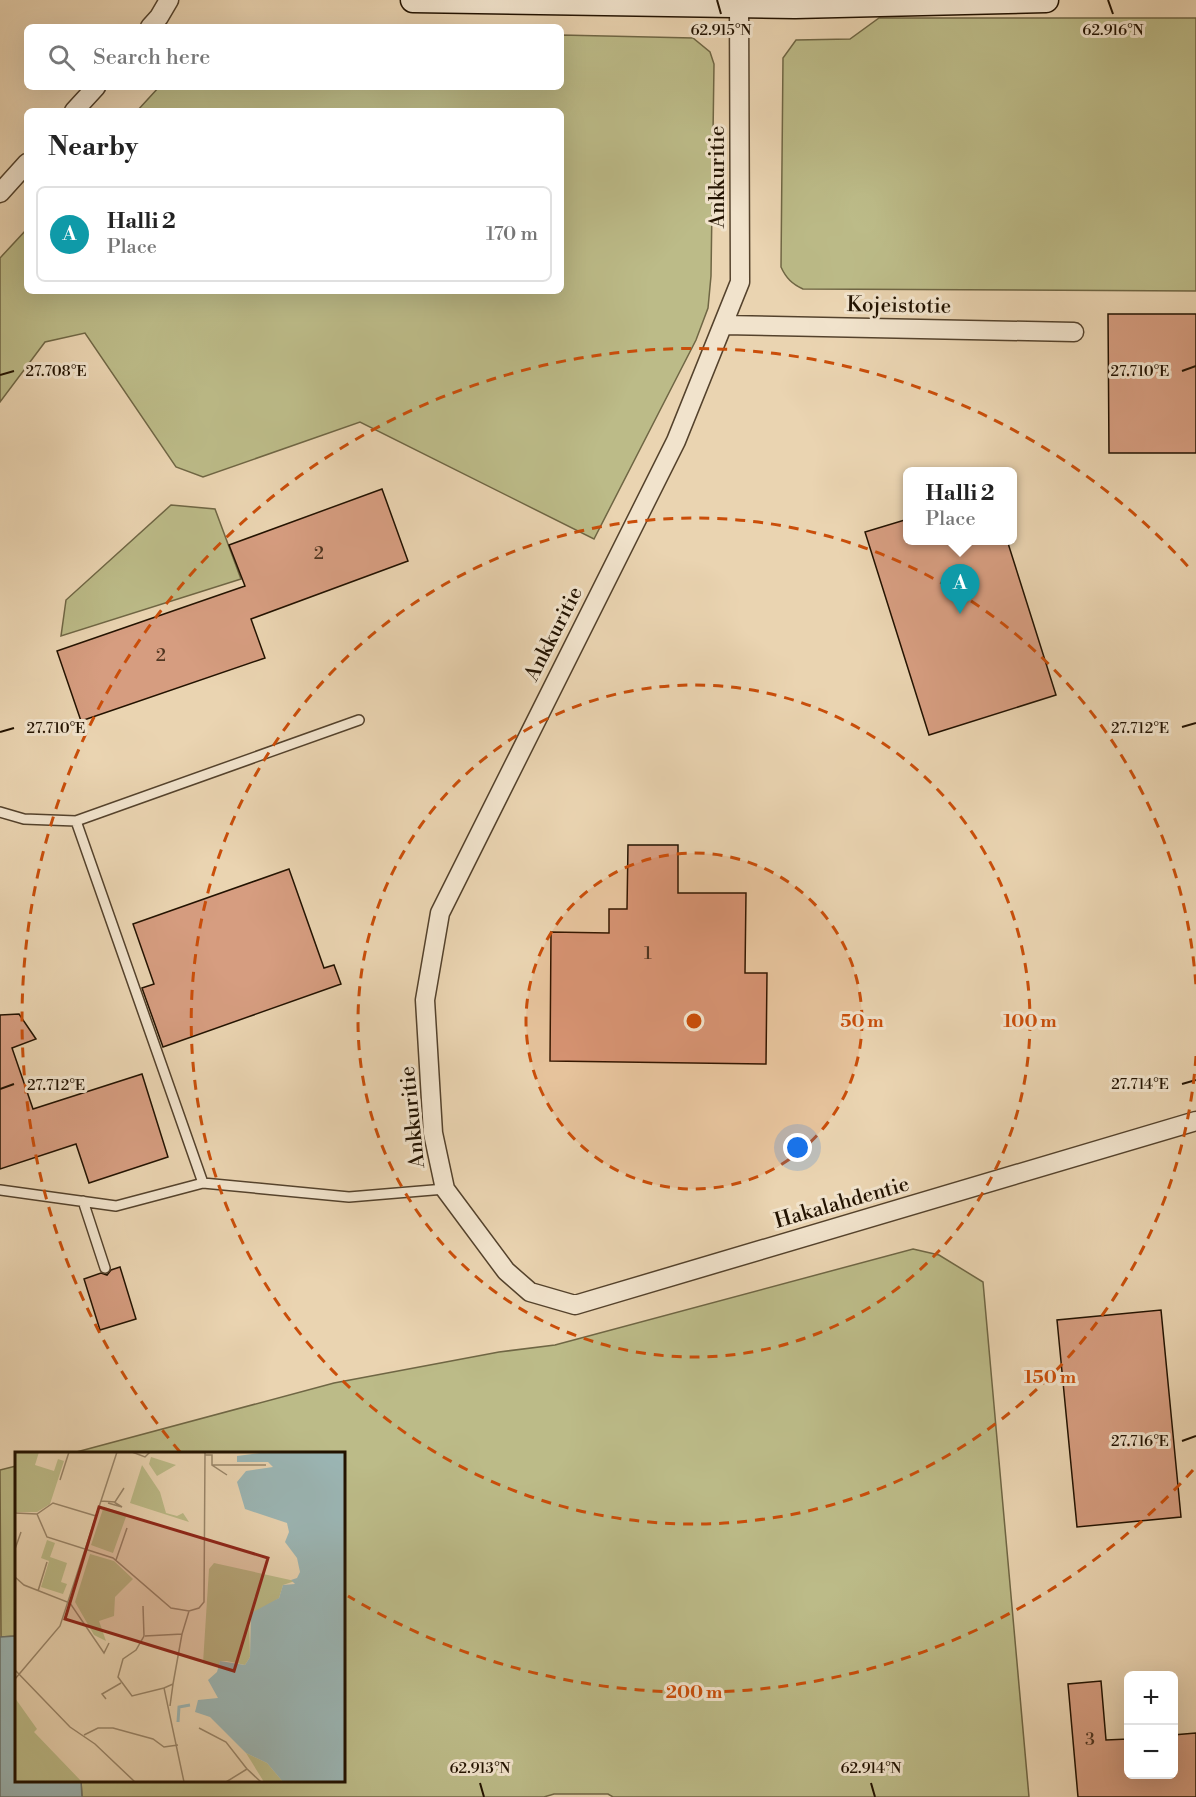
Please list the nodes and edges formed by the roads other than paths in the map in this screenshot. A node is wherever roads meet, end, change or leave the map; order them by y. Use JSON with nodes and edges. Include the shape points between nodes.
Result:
{"nodes":[{"id":1,"x":170,"y":0,"type":"edge"},
{"id":2,"x":413,"y":0,"type":"edge"},
{"id":3,"x":1046,"y":0,"type":"edge"},
{"id":4,"x":740,"y":2,"type":"edge"},
{"id":5,"x":152,"y":24,"type":"edge"},
{"id":6,"x":93,"y":90,"type":"edge"},
{"id":7,"x":77,"y":108,"type":"edge"},
{"id":8,"x":24,"y":166,"type":"edge"},
{"id":9,"x":0,"y":193,"type":"edge"},
{"id":10,"x":724,"y":325,"type":"junction"},
{"id":11,"x":1074,"y":332,"type":"dead end"},
{"id":12,"x":359,"y":720,"type":"dead end"},
{"id":13,"x":0,"y":812,"type":"edge"},
{"id":14,"x":76,"y":821,"type":"junction"},
{"id":15,"x":1196,"y":1121,"type":"edge"},
{"id":16,"x":203,"y":1183,"type":"junction"},
{"id":17,"x":445,"y":1189,"type":"junction"},
{"id":18,"x":0,"y":1190,"type":"edge"},
{"id":19,"x":83,"y":1201,"type":"junction"},
{"id":20,"x":105,"y":1268,"type":"dead end"},
{"id":21,"x":506,"y":1271,"type":"joint"}],
"edges":[{"from":1,"to":5,"type":"street"},
{"from":2,"to":4,"type":"street"},
{"from":3,"to":4,"type":"street","via":[[795,6]]},
{"from":4,"to":10,"type":"street","name":"Ankkuritie","via":[[740,282]]},
{"from":6,"to":7,"type":"street"},
{"from":8,"to":9,"type":"street"},
{"from":10,"to":11,"type":"street","name":"Kojeistotie"},
{"from":10,"to":17,"type":"street","name":"Ankkuritie","via":[[676,441],[440,913],[425,1000],[433,1133]]},
{"from":12,"to":14,"type":"lane"},
{"from":13,"to":14,"type":"lane","via":[[24,819]]},
{"from":14,"to":16,"type":"lane"},
{"from":15,"to":21,"type":"street","name":"Hakalahdentie","via":[[576,1305],[530,1292]]},
{"from":16,"to":17,"type":"lane","via":[[349,1197]]},
{"from":16,"to":19,"type":"lane","via":[[116,1206]]},
{"from":17,"to":21,"type":"street","name":"Ankkuritie"},
{"from":18,"to":19,"type":"lane"},
{"from":19,"to":20,"type":"lane"}]}
